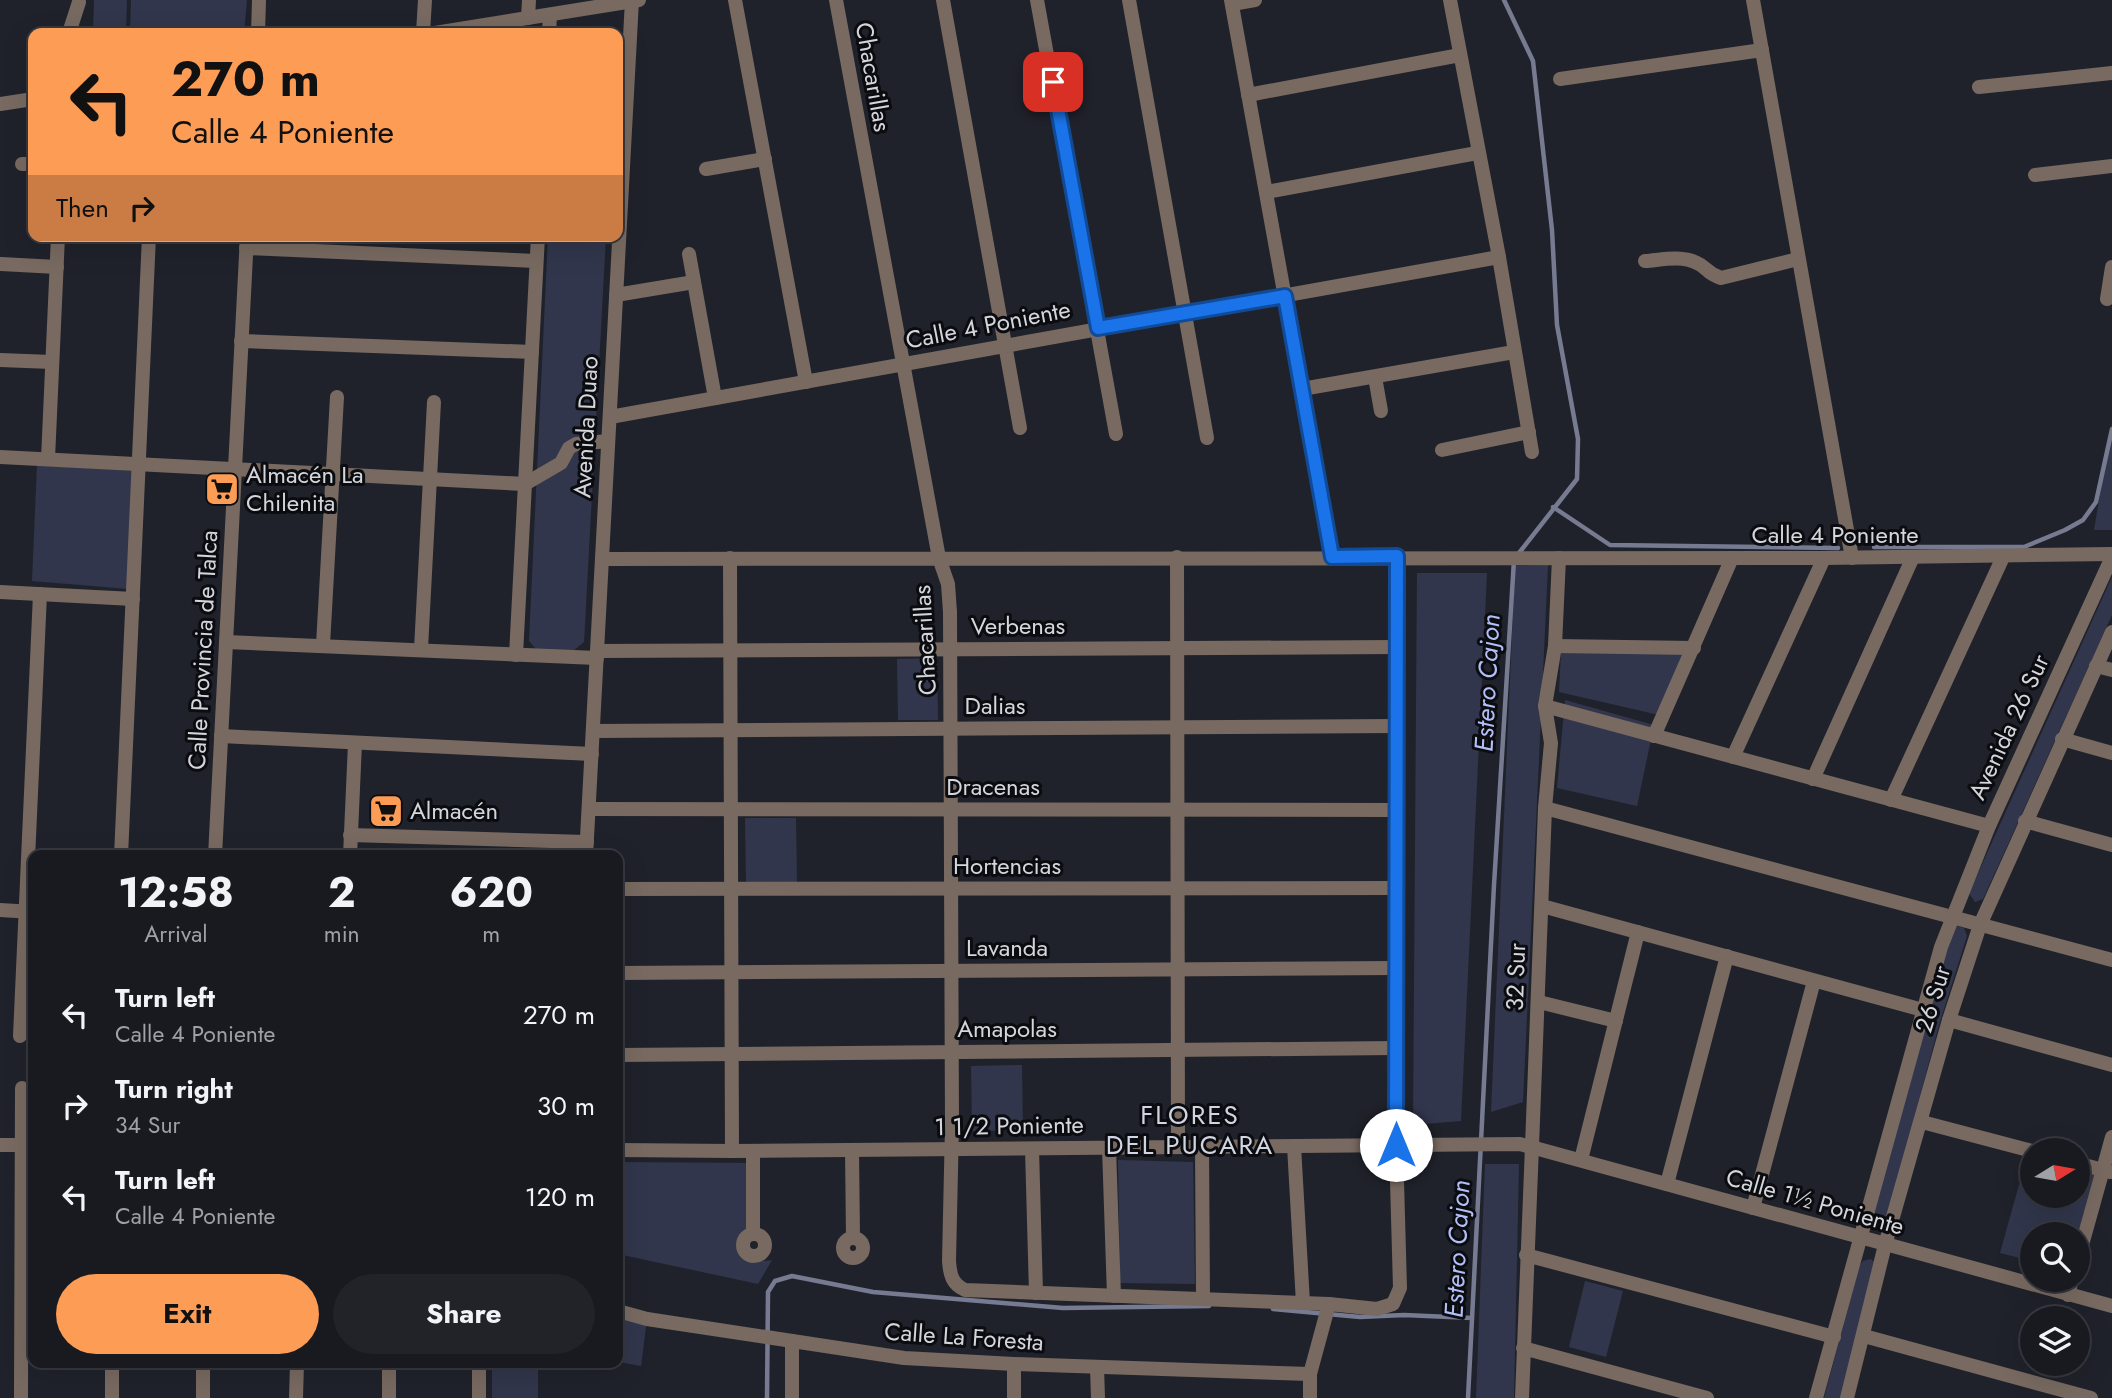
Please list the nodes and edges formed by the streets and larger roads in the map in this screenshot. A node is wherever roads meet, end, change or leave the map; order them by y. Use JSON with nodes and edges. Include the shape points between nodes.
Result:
{"nodes":[{"id":1,"x":260,"y":0,"type":"edge"},
{"id":2,"x":425,"y":0,"type":"edge"},
{"id":3,"x":529,"y":0,"type":"edge"},
{"id":4,"x":634,"y":0,"type":"edge"},
{"id":5,"x":735,"y":0,"type":"edge"},
{"id":6,"x":835,"y":0,"type":"edge"},
{"id":7,"x":943,"y":0,"type":"edge"},
{"id":8,"x":1037,"y":0,"type":"edge"},
{"id":9,"x":1129,"y":0,"type":"edge"},
{"id":10,"x":1255,"y":0,"type":"edge"},
{"id":11,"x":1450,"y":0,"type":"edge"},
{"id":12,"x":1754,"y":0,"type":"edge"},
{"id":13,"x":79,"y":2,"type":"dead end"},
{"id":14,"x":1231,"y":2,"type":"edge"},
{"id":15,"x":550,"y":15,"type":"junction"},
{"id":16,"x":528,"y":18,"type":"junction"},
{"id":17,"x":71,"y":28,"type":"edge"},
{"id":18,"x":258,"y":28,"type":"edge"},
{"id":19,"x":423,"y":28,"type":"edge"},
{"id":20,"x":476,"y":28,"type":"edge"},
{"id":21,"x":549,"y":28,"type":"edge"},
{"id":22,"x":1762,"y":50,"type":"junction"},
{"id":23,"x":1460,"y":55,"type":"junction"},
{"id":24,"x":2112,"y":73,"type":"edge"},
{"id":25,"x":1560,"y":79,"type":"dead end"},
{"id":26,"x":1979,"y":87,"type":"dead end"},
{"id":27,"x":1248,"y":95,"type":"junction"},
{"id":28,"x":28,"y":100,"type":"edge"},
{"id":29,"x":4,"y":103,"type":"edge"},
{"id":30,"x":1477,"y":153,"type":"junction"},
{"id":31,"x":765,"y":159,"type":"junction"},
{"id":32,"x":2112,"y":166,"type":"edge"},
{"id":33,"x":706,"y":169,"type":"dead end"},
{"id":34,"x":2035,"y":175,"type":"dead end"},
{"id":35,"x":623,"y":180,"type":"edge"},
{"id":36,"x":1266,"y":192,"type":"junction"},
{"id":37,"x":58,"y":242,"type":"edge"},
{"id":38,"x":149,"y":242,"type":"edge"},
{"id":39,"x":247,"y":242,"type":"edge"},
{"id":40,"x":538,"y":242,"type":"edge"},
{"id":41,"x":619,"y":242,"type":"edge"},
{"id":42,"x":689,"y":254,"type":"dead end"},
{"id":43,"x":1499,"y":257,"type":"junction"},
{"id":44,"x":1798,"y":259,"type":"junction"},
{"id":45,"x":536,"y":261,"type":"junction"},
{"id":46,"x":1645,"y":261,"type":"dead end"},
{"id":47,"x":1,"y":264,"type":"edge"},
{"id":48,"x":57,"y":267,"type":"junction"},
{"id":49,"x":2112,"y":267,"type":"edge"},
{"id":50,"x":694,"y":282,"type":"junction"},
{"id":51,"x":616,"y":295,"type":"junction"},
{"id":52,"x":1285,"y":296,"type":"junction"},
{"id":53,"x":2107,"y":299,"type":"dead end"},
{"id":54,"x":1186,"y":313,"type":"junction"},
{"id":55,"x":1098,"y":328,"type":"junction"},
{"id":56,"x":242,"y":341,"type":"junction"},
{"id":57,"x":1006,"y":345,"type":"junction"},
{"id":58,"x":532,"y":352,"type":"junction"},
{"id":59,"x":1514,"y":352,"type":"junction"},
{"id":60,"x":0,"y":360,"type":"edge"},
{"id":61,"x":52,"y":362,"type":"junction"},
{"id":62,"x":902,"y":365,"type":"junction"},
{"id":63,"x":1375,"y":377,"type":"junction"},
{"id":64,"x":806,"y":382,"type":"junction"},
{"id":65,"x":1302,"y":389,"type":"junction"},
{"id":66,"x":337,"y":397,"type":"dead end"},
{"id":67,"x":715,"y":398,"type":"junction"},
{"id":68,"x":435,"y":402,"type":"dead end"},
{"id":69,"x":1381,"y":411,"type":"dead end"},
{"id":70,"x":610,"y":417,"type":"junction"},
{"id":71,"x":1020,"y":428,"type":"dead end"},
{"id":72,"x":1528,"y":432,"type":"junction"},
{"id":73,"x":1116,"y":434,"type":"dead end"},
{"id":74,"x":1207,"y":438,"type":"dead end"},
{"id":75,"x":608,"y":441,"type":"junction"},
{"id":76,"x":1442,"y":450,"type":"dead end"},
{"id":77,"x":1532,"y":453,"type":"dead end"},
{"id":78,"x":0,"y":457,"type":"edge"},
{"id":79,"x":48,"y":459,"type":"junction"},
{"id":80,"x":139,"y":465,"type":"junction"},
{"id":81,"x":235,"y":467,"type":"junction"},
{"id":82,"x":333,"y":472,"type":"junction"},
{"id":83,"x":430,"y":478,"type":"junction"},
{"id":84,"x":525,"y":484,"type":"junction"},
{"id":85,"x":1397,"y":556,"type":"junction"},
{"id":86,"x":2003,"y":556,"type":"junction"},
{"id":87,"x":2112,"y":556,"type":"edge"},
{"id":88,"x":1177,"y":557,"type":"junction"},
{"id":89,"x":1332,"y":557,"type":"junction"},
{"id":90,"x":1913,"y":557,"type":"junction"},
{"id":91,"x":730,"y":558,"type":"junction"},
{"id":92,"x":939,"y":558,"type":"junction"},
{"id":93,"x":1559,"y":558,"type":"junction"},
{"id":94,"x":1732,"y":558,"type":"junction"},
{"id":95,"x":1824,"y":558,"type":"junction"},
{"id":96,"x":1852,"y":558,"type":"junction"},
{"id":97,"x":602,"y":559,"type":"junction"},
{"id":98,"x":0,"y":592,"type":"edge"},
{"id":99,"x":40,"y":594,"type":"junction"},
{"id":100,"x":132,"y":599,"type":"junction"},
{"id":101,"x":2112,"y":632,"type":"edge"},
{"id":102,"x":226,"y":642,"type":"junction"},
{"id":103,"x":323,"y":645,"type":"junction"},
{"id":104,"x":1555,"y":646,"type":"junction"},
{"id":105,"x":1397,"y":647,"type":"junction"},
{"id":106,"x":1177,"y":648,"type":"junction"},
{"id":107,"x":1694,"y":648,"type":"junction"},
{"id":108,"x":421,"y":649,"type":"junction"},
{"id":109,"x":950,"y":649,"type":"junction"},
{"id":110,"x":730,"y":650,"type":"junction"},
{"id":111,"x":597,"y":654,"type":"junction"},
{"id":112,"x":516,"y":655,"type":"junction"},
{"id":113,"x":2096,"y":666,"type":"junction"},
{"id":114,"x":2112,"y":670,"type":"edge"},
{"id":115,"x":1545,"y":706,"type":"junction"},
{"id":116,"x":1397,"y":726,"type":"junction"},
{"id":117,"x":1178,"y":727,"type":"junction"},
{"id":118,"x":951,"y":729,"type":"junction"},
{"id":119,"x":731,"y":730,"type":"junction"},
{"id":120,"x":593,"y":731,"type":"junction"},
{"id":121,"x":221,"y":736,"type":"junction"},
{"id":122,"x":1654,"y":736,"type":"junction"},
{"id":123,"x":2062,"y":739,"type":"junction"},
{"id":124,"x":355,"y":743,"type":"junction"},
{"id":125,"x":2112,"y":753,"type":"edge"},
{"id":126,"x":592,"y":754,"type":"junction"},
{"id":127,"x":1733,"y":757,"type":"junction"},
{"id":128,"x":1813,"y":779,"type":"junction"},
{"id":129,"x":1891,"y":800,"type":"junction"},
{"id":130,"x":1545,"y":808,"type":"junction"},
{"id":131,"x":589,"y":809,"type":"junction"},
{"id":132,"x":731,"y":809,"type":"junction"},
{"id":133,"x":951,"y":810,"type":"junction"},
{"id":134,"x":1178,"y":810,"type":"junction"},
{"id":135,"x":1397,"y":810,"type":"junction"},
{"id":136,"x":2025,"y":821,"type":"junction"},
{"id":137,"x":1989,"y":826,"type":"junction"},
{"id":138,"x":350,"y":835,"type":"junction"},
{"id":139,"x":2112,"y":845,"type":"edge"},
{"id":140,"x":587,"y":849,"type":"edge"},
{"id":141,"x":32,"y":850,"type":"edge"},
{"id":142,"x":121,"y":850,"type":"edge"},
{"id":143,"x":215,"y":850,"type":"edge"},
{"id":144,"x":350,"y":850,"type":"edge"},
{"id":145,"x":1397,"y":888,"type":"junction"},
{"id":146,"x":623,"y":889,"type":"edge"},
{"id":147,"x":731,"y":889,"type":"junction"},
{"id":148,"x":951,"y":889,"type":"junction"},
{"id":149,"x":1178,"y":889,"type":"junction"},
{"id":150,"x":1542,"y":906,"type":"junction"},
{"id":151,"x":0,"y":910,"type":"edge"},
{"id":152,"x":28,"y":911,"type":"edge"},
{"id":153,"x":1951,"y":917,"type":"junction"},
{"id":154,"x":1980,"y":925,"type":"junction"},
{"id":155,"x":1638,"y":932,"type":"junction"},
{"id":156,"x":28,"y":936,"type":"edge"},
{"id":157,"x":1727,"y":956,"type":"junction"},
{"id":158,"x":2112,"y":960,"type":"edge"},
{"id":159,"x":1396,"y":968,"type":"junction"},
{"id":160,"x":1178,"y":970,"type":"junction"},
{"id":161,"x":951,"y":971,"type":"junction"},
{"id":162,"x":732,"y":972,"type":"junction"},
{"id":163,"x":623,"y":973,"type":"edge"},
{"id":164,"x":1814,"y":981,"type":"junction"},
{"id":165,"x":1539,"y":1002,"type":"junction"},
{"id":166,"x":1923,"y":1010,"type":"junction"},
{"id":167,"x":1949,"y":1020,"type":"junction"},
{"id":168,"x":1616,"y":1021,"type":"junction"},
{"id":169,"x":20,"y":1036,"type":"dead end"},
{"id":170,"x":1396,"y":1048,"type":"junction"},
{"id":171,"x":1179,"y":1050,"type":"junction"},
{"id":172,"x":951,"y":1052,"type":"junction"},
{"id":173,"x":732,"y":1054,"type":"junction"},
{"id":174,"x":623,"y":1055,"type":"edge"},
{"id":175,"x":2112,"y":1065,"type":"edge"},
{"id":176,"x":22,"y":1088,"type":"dead end"},
{"id":177,"x":1922,"y":1122,"type":"junction"},
{"id":178,"x":2112,"y":1137,"type":"edge"},
{"id":179,"x":0,"y":1145,"type":"edge"},
{"id":180,"x":28,"y":1145,"type":"edge"},
{"id":181,"x":1396,"y":1145,"type":"junction"},
{"id":182,"x":1442,"y":1145,"type":"joint"},
{"id":183,"x":1294,"y":1146,"type":"junction"},
{"id":184,"x":1532,"y":1146,"type":"junction"},
{"id":185,"x":1178,"y":1147,"type":"junction"},
{"id":186,"x":1202,"y":1147,"type":"junction"},
{"id":187,"x":1109,"y":1148,"type":"junction"},
{"id":188,"x":2020,"y":1148,"type":"edge"},
{"id":189,"x":950,"y":1149,"type":"junction"},
{"id":190,"x":1032,"y":1149,"type":"junction"},
{"id":191,"x":623,"y":1150,"type":"edge"},
{"id":192,"x":852,"y":1150,"type":"junction"},
{"id":193,"x":732,"y":1151,"type":"junction"},
{"id":194,"x":753,"y":1151,"type":"junction"},
{"id":195,"x":1581,"y":1160,"type":"junction"},
{"id":196,"x":2090,"y":1166,"type":"edge"},
{"id":197,"x":2108,"y":1171,"type":"edge"},
{"id":198,"x":1667,"y":1184,"type":"junction"},
{"id":199,"x":1753,"y":1208,"type":"junction"},
{"id":200,"x":2090,"y":1224,"type":"edge"},
{"id":201,"x":753,"y":1234,"type":"dead end"},
{"id":202,"x":853,"y":1238,"type":"dead end"},
{"id":203,"x":1860,"y":1238,"type":"junction"},
{"id":204,"x":1885,"y":1245,"type":"junction"},
{"id":205,"x":1526,"y":1255,"type":"junction"},
{"id":206,"x":2069,"y":1292,"type":"edge"},
{"id":207,"x":1036,"y":1293,"type":"junction"},
{"id":208,"x":2068,"y":1295,"type":"junction"},
{"id":209,"x":1114,"y":1296,"type":"junction"},
{"id":210,"x":1203,"y":1298,"type":"junction"},
{"id":211,"x":1303,"y":1303,"type":"junction"},
{"id":212,"x":1329,"y":1304,"type":"junction"},
{"id":213,"x":2112,"y":1306,"type":"edge"},
{"id":214,"x":623,"y":1313,"type":"edge"},
{"id":215,"x":1864,"y":1336,"type":"junction"},
{"id":216,"x":1834,"y":1337,"type":"junction"},
{"id":217,"x":786,"y":1340,"type":"junction"},
{"id":218,"x":1523,"y":1348,"type":"junction"},
{"id":219,"x":1014,"y":1364,"type":"junction"},
{"id":220,"x":1097,"y":1367,"type":"junction"},
{"id":221,"x":112,"y":1368,"type":"edge"},
{"id":222,"x":203,"y":1368,"type":"edge"},
{"id":223,"x":297,"y":1368,"type":"edge"},
{"id":224,"x":389,"y":1368,"type":"edge"},
{"id":225,"x":480,"y":1368,"type":"edge"},
{"id":226,"x":1310,"y":1374,"type":"junction"},
{"id":227,"x":21,"y":1398,"type":"edge"},
{"id":228,"x":112,"y":1398,"type":"edge"},
{"id":229,"x":203,"y":1398,"type":"edge"},
{"id":230,"x":296,"y":1398,"type":"edge"},
{"id":231,"x":388,"y":1398,"type":"edge"},
{"id":232,"x":480,"y":1398,"type":"edge"},
{"id":233,"x":792,"y":1398,"type":"edge"},
{"id":234,"x":1014,"y":1398,"type":"edge"},
{"id":235,"x":1098,"y":1398,"type":"edge"},
{"id":236,"x":1310,"y":1398,"type":"edge"},
{"id":237,"x":1522,"y":1398,"type":"edge"},
{"id":238,"x":1707,"y":1398,"type":"edge"},
{"id":239,"x":1816,"y":1398,"type":"edge"},
{"id":240,"x":1847,"y":1398,"type":"edge"},
{"id":241,"x":2091,"y":1398,"type":"edge"}],
"edges":[{"from":1,"to":18,"type":"street"},
{"from":2,"to":19,"type":"street"},
{"from":3,"to":16,"type":"street"},
{"from":4,"to":15,"type":"street"},
{"from":4,"to":35,"type":"street","name":"Avenida Duao"},
{"from":5,"to":31,"type":"street"},
{"from":6,"to":62,"type":"street","name":"Chacarillas"},
{"from":7,"to":57,"type":"street"},
{"from":8,"to":55,"type":"street"},
{"from":9,"to":54,"type":"street"},
{"from":10,"to":14,"type":"street"},
{"from":11,"to":23,"type":"street"},
{"from":12,"to":22,"type":"street"},
{"from":13,"to":17,"type":"street"},
{"from":14,"to":27,"type":"street"},
{"from":15,"to":16,"type":"street"},
{"from":15,"to":21,"type":"street"},
{"from":16,"to":20,"type":"street"},
{"from":22,"to":25,"type":"street"},
{"from":22,"to":44,"type":"street"},
{"from":23,"to":27,"type":"street"},
{"from":23,"to":30,"type":"street"},
{"from":24,"to":26,"type":"street"},
{"from":27,"to":36,"type":"street"},
{"from":28,"to":29,"type":"street"},
{"from":30,"to":36,"type":"street"},
{"from":30,"to":43,"type":"street"},
{"from":31,"to":33,"type":"street"},
{"from":31,"to":64,"type":"street"},
{"from":32,"to":34,"type":"street"},
{"from":36,"to":52,"type":"street"},
{"from":37,"to":48,"type":"street"},
{"from":38,"to":80,"type":"street"},
{"from":39,"to":45,"type":"street"},
{"from":39,"to":56,"type":"street","name":"Calle Provincia de Talca"},
{"from":40,"to":45,"type":"street"},
{"from":41,"to":51,"type":"street","name":"Avenida Duao"},
{"from":42,"to":50,"type":"street"},
{"from":43,"to":52,"type":"street","name":"Calle 4 Poniente"},
{"from":43,"to":59,"type":"street"},
{"from":44,"to":46,"type":"street","via":[[1721,278],[1688,260]]},
{"from":44,"to":96,"type":"street"},
{"from":45,"to":58,"type":"street"},
{"from":47,"to":48,"type":"street"},
{"from":48,"to":61,"type":"street"},
{"from":49,"to":53,"type":"street"},
{"from":50,"to":51,"type":"street"},
{"from":50,"to":67,"type":"street"},
{"from":51,"to":70,"type":"street","name":"Avenida Duao"},
{"from":52,"to":54,"type":"street","name":"Calle 4 Poniente"},
{"from":52,"to":65,"type":"street"},
{"from":54,"to":55,"type":"street","name":"Calle 4 Poniente"},
{"from":54,"to":74,"type":"street"},
{"from":55,"to":57,"type":"street","name":"Calle 4 Poniente"},
{"from":55,"to":73,"type":"street"},
{"from":56,"to":58,"type":"street"},
{"from":56,"to":81,"type":"street","name":"Calle Provincia de Talca"},
{"from":57,"to":62,"type":"street","name":"Calle 4 Poniente"},
{"from":57,"to":71,"type":"street"},
{"from":58,"to":84,"type":"street"},
{"from":59,"to":63,"type":"street"},
{"from":59,"to":72,"type":"street"},
{"from":60,"to":61,"type":"street"},
{"from":61,"to":79,"type":"street"},
{"from":62,"to":64,"type":"street","name":"Calle 4 Poniente"},
{"from":62,"to":92,"type":"street","name":"Chacarillas"},
{"from":63,"to":65,"type":"street"},
{"from":63,"to":69,"type":"street"},
{"from":64,"to":67,"type":"street","name":"Calle 4 Poniente"},
{"from":65,"to":89,"type":"street"},
{"from":66,"to":82,"type":"street"},
{"from":67,"to":70,"type":"street","name":"Calle 4 Poniente"},
{"from":68,"to":83,"type":"street"},
{"from":70,"to":75,"type":"street","name":"Avenida Duao"},
{"from":72,"to":76,"type":"street"},
{"from":72,"to":77,"type":"street"},
{"from":75,"to":84,"type":"street","via":[[576,444],[561,463]]},
{"from":75,"to":97,"type":"street","name":"Avenida Duao"},
{"from":78,"to":79,"type":"street"},
{"from":79,"to":80,"type":"street"},
{"from":80,"to":81,"type":"street"},
{"from":80,"to":100,"type":"street"},
{"from":81,"to":82,"type":"street"},
{"from":81,"to":102,"type":"street","name":"Calle Provincia de Talca"},
{"from":82,"to":83,"type":"street"},
{"from":82,"to":103,"type":"street"},
{"from":83,"to":84,"type":"street"},
{"from":83,"to":108,"type":"street"},
{"from":84,"to":112,"type":"street"},
{"from":85,"to":89,"type":"street"},
{"from":85,"to":93,"type":"street","name":"Calle 4 Poniente"},
{"from":85,"to":105,"type":"street"},
{"from":86,"to":87,"type":"street","name":"Calle 4 Poniente"},
{"from":86,"to":90,"type":"street","name":"Calle 4 Poniente"},
{"from":86,"to":129,"type":"street"},
{"from":87,"to":137,"type":"street","name":"Avenida 26 Sur"},
{"from":88,"to":89,"type":"street"},
{"from":88,"to":92,"type":"street"},
{"from":88,"to":106,"type":"street"},
{"from":90,"to":96,"type":"street","name":"Calle 4 Poniente"},
{"from":90,"to":128,"type":"street"},
{"from":91,"to":92,"type":"street"},
{"from":91,"to":97,"type":"street"},
{"from":91,"to":110,"type":"street"},
{"from":92,"to":109,"type":"street","name":"Chacarillas","via":[[948,584]]},
{"from":93,"to":94,"type":"street","name":"Calle 4 Poniente"},
{"from":93,"to":104,"type":"street","name":"32 Sur"},
{"from":94,"to":95,"type":"street","name":"Calle 4 Poniente"},
{"from":94,"to":107,"type":"street"},
{"from":95,"to":96,"type":"street","name":"Calle 4 Poniente"},
{"from":95,"to":127,"type":"street"},
{"from":97,"to":111,"type":"street","name":"Avenida Duao"},
{"from":98,"to":99,"type":"street"},
{"from":99,"to":100,"type":"street"},
{"from":99,"to":141,"type":"street"},
{"from":100,"to":142,"type":"street"},
{"from":101,"to":113,"type":"street","name":"26 Sur"},
{"from":102,"to":103,"type":"street","name":"Verbenas"},
{"from":102,"to":121,"type":"street","name":"Calle Provincia de Talca"},
{"from":103,"to":108,"type":"street","name":"Verbenas"},
{"from":104,"to":107,"type":"street"},
{"from":104,"to":115,"type":"street","name":"32 Sur"},
{"from":105,"to":106,"type":"street","name":"Verbenas"},
{"from":105,"to":116,"type":"street"},
{"from":106,"to":109,"type":"street","name":"Verbenas"},
{"from":106,"to":117,"type":"street"},
{"from":107,"to":122,"type":"street"},
{"from":108,"to":112,"type":"street","name":"Verbenas"},
{"from":109,"to":110,"type":"street","name":"Verbenas"},
{"from":109,"to":118,"type":"street","name":"Chacarillas"},
{"from":110,"to":111,"type":"street","name":"Verbenas"},
{"from":110,"to":119,"type":"street"},
{"from":111,"to":112,"type":"street","name":"Verbenas"},
{"from":111,"to":120,"type":"street","name":"Avenida Duao"},
{"from":113,"to":114,"type":"street"},
{"from":113,"to":123,"type":"street","name":"26 Sur"},
{"from":115,"to":122,"type":"street"},
{"from":115,"to":130,"type":"street","name":"32 Sur","via":[[1550,743]]},
{"from":116,"to":117,"type":"street","name":"Dalias"},
{"from":116,"to":135,"type":"street"},
{"from":117,"to":118,"type":"street","name":"Dalias"},
{"from":117,"to":134,"type":"street"},
{"from":118,"to":119,"type":"street","name":"Dalias"},
{"from":118,"to":133,"type":"street","name":"Chacarillas"},
{"from":119,"to":120,"type":"street","name":"Dalias"},
{"from":119,"to":132,"type":"street"},
{"from":120,"to":126,"type":"street","name":"Avenida Duao"},
{"from":121,"to":124,"type":"street"},
{"from":121,"to":143,"type":"street","name":"Calle Provincia de Talca"},
{"from":122,"to":127,"type":"street"},
{"from":123,"to":125,"type":"street"},
{"from":123,"to":136,"type":"street","name":"26 Sur"},
{"from":124,"to":126,"type":"street"},
{"from":124,"to":138,"type":"street"},
{"from":126,"to":131,"type":"street","name":"Avenida Duao"},
{"from":127,"to":128,"type":"street"},
{"from":128,"to":129,"type":"street"},
{"from":129,"to":137,"type":"street"},
{"from":130,"to":150,"type":"street","name":"32 Sur"},
{"from":130,"to":153,"type":"street"},
{"from":131,"to":132,"type":"street","name":"Dracenas"},
{"from":131,"to":140,"type":"street","name":"Avenida Duao"},
{"from":132,"to":133,"type":"street","name":"Dracenas"},
{"from":132,"to":147,"type":"street"},
{"from":133,"to":134,"type":"street","name":"Dracenas"},
{"from":133,"to":148,"type":"street","name":"Chacarillas"},
{"from":134,"to":135,"type":"street","name":"Dracenas"},
{"from":134,"to":149,"type":"street"},
{"from":135,"to":145,"type":"street"},
{"from":136,"to":139,"type":"street"},
{"from":136,"to":154,"type":"street","name":"26 Sur"},
{"from":137,"to":153,"type":"street","name":"Avenida 26 Sur"},
{"from":138,"to":140,"type":"street"},
{"from":138,"to":144,"type":"street"},
{"from":145,"to":149,"type":"street","name":"Hortencias"},
{"from":145,"to":159,"type":"street"},
{"from":146,"to":147,"type":"street","name":"Hortencias"},
{"from":147,"to":148,"type":"street","name":"Hortencias"},
{"from":147,"to":162,"type":"street"},
{"from":148,"to":149,"type":"street","name":"Hortencias"},
{"from":148,"to":161,"type":"street","name":"Chacarillas"},
{"from":149,"to":160,"type":"street"},
{"from":150,"to":155,"type":"street"},
{"from":150,"to":165,"type":"street","name":"32 Sur"},
{"from":151,"to":152,"type":"street"},
{"from":153,"to":154,"type":"street"},
{"from":153,"to":166,"type":"street","name":"26 Sur"},
{"from":154,"to":158,"type":"street"},
{"from":154,"to":167,"type":"street","name":"26 Sur"},
{"from":155,"to":157,"type":"street"},
{"from":155,"to":168,"type":"street"},
{"from":156,"to":169,"type":"street"},
{"from":157,"to":164,"type":"street"},
{"from":157,"to":198,"type":"street"},
{"from":159,"to":160,"type":"street","name":"Lavanda"},
{"from":159,"to":170,"type":"street"},
{"from":160,"to":161,"type":"street","name":"Lavanda"},
{"from":160,"to":171,"type":"street"},
{"from":161,"to":162,"type":"street","name":"Lavanda"},
{"from":161,"to":172,"type":"street","name":"Chacarillas"},
{"from":162,"to":163,"type":"street","name":"Lavanda"},
{"from":162,"to":173,"type":"street"},
{"from":164,"to":166,"type":"street"},
{"from":164,"to":199,"type":"street"},
{"from":165,"to":168,"type":"street"},
{"from":165,"to":184,"type":"street","name":"32 Sur"},
{"from":166,"to":203,"type":"street","name":"26 Sur"},
{"from":167,"to":175,"type":"street"},
{"from":167,"to":177,"type":"street","name":"26 Sur"},
{"from":168,"to":195,"type":"street"},
{"from":170,"to":171,"type":"street","name":"Amapolas"},
{"from":170,"to":181,"type":"street"},
{"from":171,"to":172,"type":"street","name":"Amapolas"},
{"from":171,"to":185,"type":"street"},
{"from":172,"to":173,"type":"street","name":"Amapolas"},
{"from":172,"to":189,"type":"street","name":"Chacarillas"},
{"from":173,"to":174,"type":"street","name":"Amapolas"},
{"from":173,"to":193,"type":"street"},
{"from":176,"to":180,"type":"street"},
{"from":177,"to":188,"type":"street"},
{"from":177,"to":204,"type":"street","name":"26 Sur"},
{"from":178,"to":197,"type":"street"},
{"from":179,"to":180,"type":"street"},
{"from":180,"to":227,"type":"street"},
{"from":181,"to":182,"type":"street","name":"1 1/2 Poniente"},
{"from":181,"to":183,"type":"street","name":"1 1/2 Poniente"},
{"from":181,"to":212,"type":"street","via":[[1400,1288],[1393,1304],[1377,1309]]},
{"from":182,"to":184,"type":"street","name":"Calle 1½ Poniente"},
{"from":183,"to":186,"type":"street","name":"1 1/2 Poniente"},
{"from":183,"to":211,"type":"street"},
{"from":184,"to":195,"type":"street","name":"Calle 1½ Poniente"},
{"from":184,"to":205,"type":"street","name":"32 Sur"},
{"from":185,"to":186,"type":"street","name":"1 1/2 Poniente"},
{"from":185,"to":187,"type":"street","name":"1 1/2 Poniente"},
{"from":186,"to":210,"type":"street"},
{"from":187,"to":190,"type":"street","name":"1 1/2 Poniente"},
{"from":187,"to":209,"type":"street"},
{"from":189,"to":190,"type":"street","name":"1 1/2 Poniente"},
{"from":189,"to":192,"type":"street","name":"1 1/2 Poniente"},
{"from":189,"to":207,"type":"street","name":"Chacarillas","via":[[949,1261],[957,1286]]},
{"from":190,"to":207,"type":"street"},
{"from":191,"to":193,"type":"street","name":"1 1/2 Poniente"},
{"from":192,"to":194,"type":"street","name":"1 1/2 Poniente"},
{"from":192,"to":202,"type":"street"},
{"from":193,"to":194,"type":"street","name":"1 1/2 Poniente"},
{"from":194,"to":201,"type":"street"},
{"from":195,"to":198,"type":"street","name":"Calle 1½ Poniente"},
{"from":196,"to":197,"type":"street"},
{"from":197,"to":200,"type":"street"},
{"from":198,"to":199,"type":"street","name":"Calle 1½ Poniente"},
{"from":199,"to":203,"type":"street","name":"Calle 1½ Poniente"},
{"from":203,"to":204,"type":"street","name":"Calle 1½ Poniente"},
{"from":203,"to":216,"type":"street","name":"26 Sur"},
{"from":204,"to":208,"type":"street","name":"Calle 1½ Poniente"},
{"from":204,"to":215,"type":"street","name":"26 Sur"},
{"from":205,"to":216,"type":"street"},
{"from":205,"to":218,"type":"street","name":"32 Sur"},
{"from":206,"to":208,"type":"street"},
{"from":207,"to":209,"type":"street"},
{"from":208,"to":213,"type":"street","name":"Calle 1½ Poniente"},
{"from":209,"to":210,"type":"street"},
{"from":210,"to":211,"type":"street"},
{"from":211,"to":212,"type":"street"},
{"from":212,"to":226,"type":"street"},
{"from":214,"to":217,"type":"street","name":"Calle La Foresta"},
{"from":215,"to":240,"type":"street","name":"26 Sur"},
{"from":215,"to":241,"type":"street"},
{"from":216,"to":239,"type":"street","name":"26 Sur"},
{"from":217,"to":219,"type":"street","name":"Calle La Foresta","via":[[904,1358]]},
{"from":217,"to":233,"type":"street"},
{"from":218,"to":237,"type":"street","name":"32 Sur"},
{"from":218,"to":238,"type":"street"},
{"from":219,"to":220,"type":"street","name":"Calle La Foresta"},
{"from":219,"to":234,"type":"street"},
{"from":220,"to":226,"type":"street","name":"Calle La Foresta"},
{"from":220,"to":235,"type":"street"},
{"from":221,"to":228,"type":"street"},
{"from":222,"to":229,"type":"street"},
{"from":223,"to":230,"type":"street"},
{"from":224,"to":231,"type":"street"},
{"from":225,"to":232,"type":"street"},
{"from":226,"to":236,"type":"street"}]}
